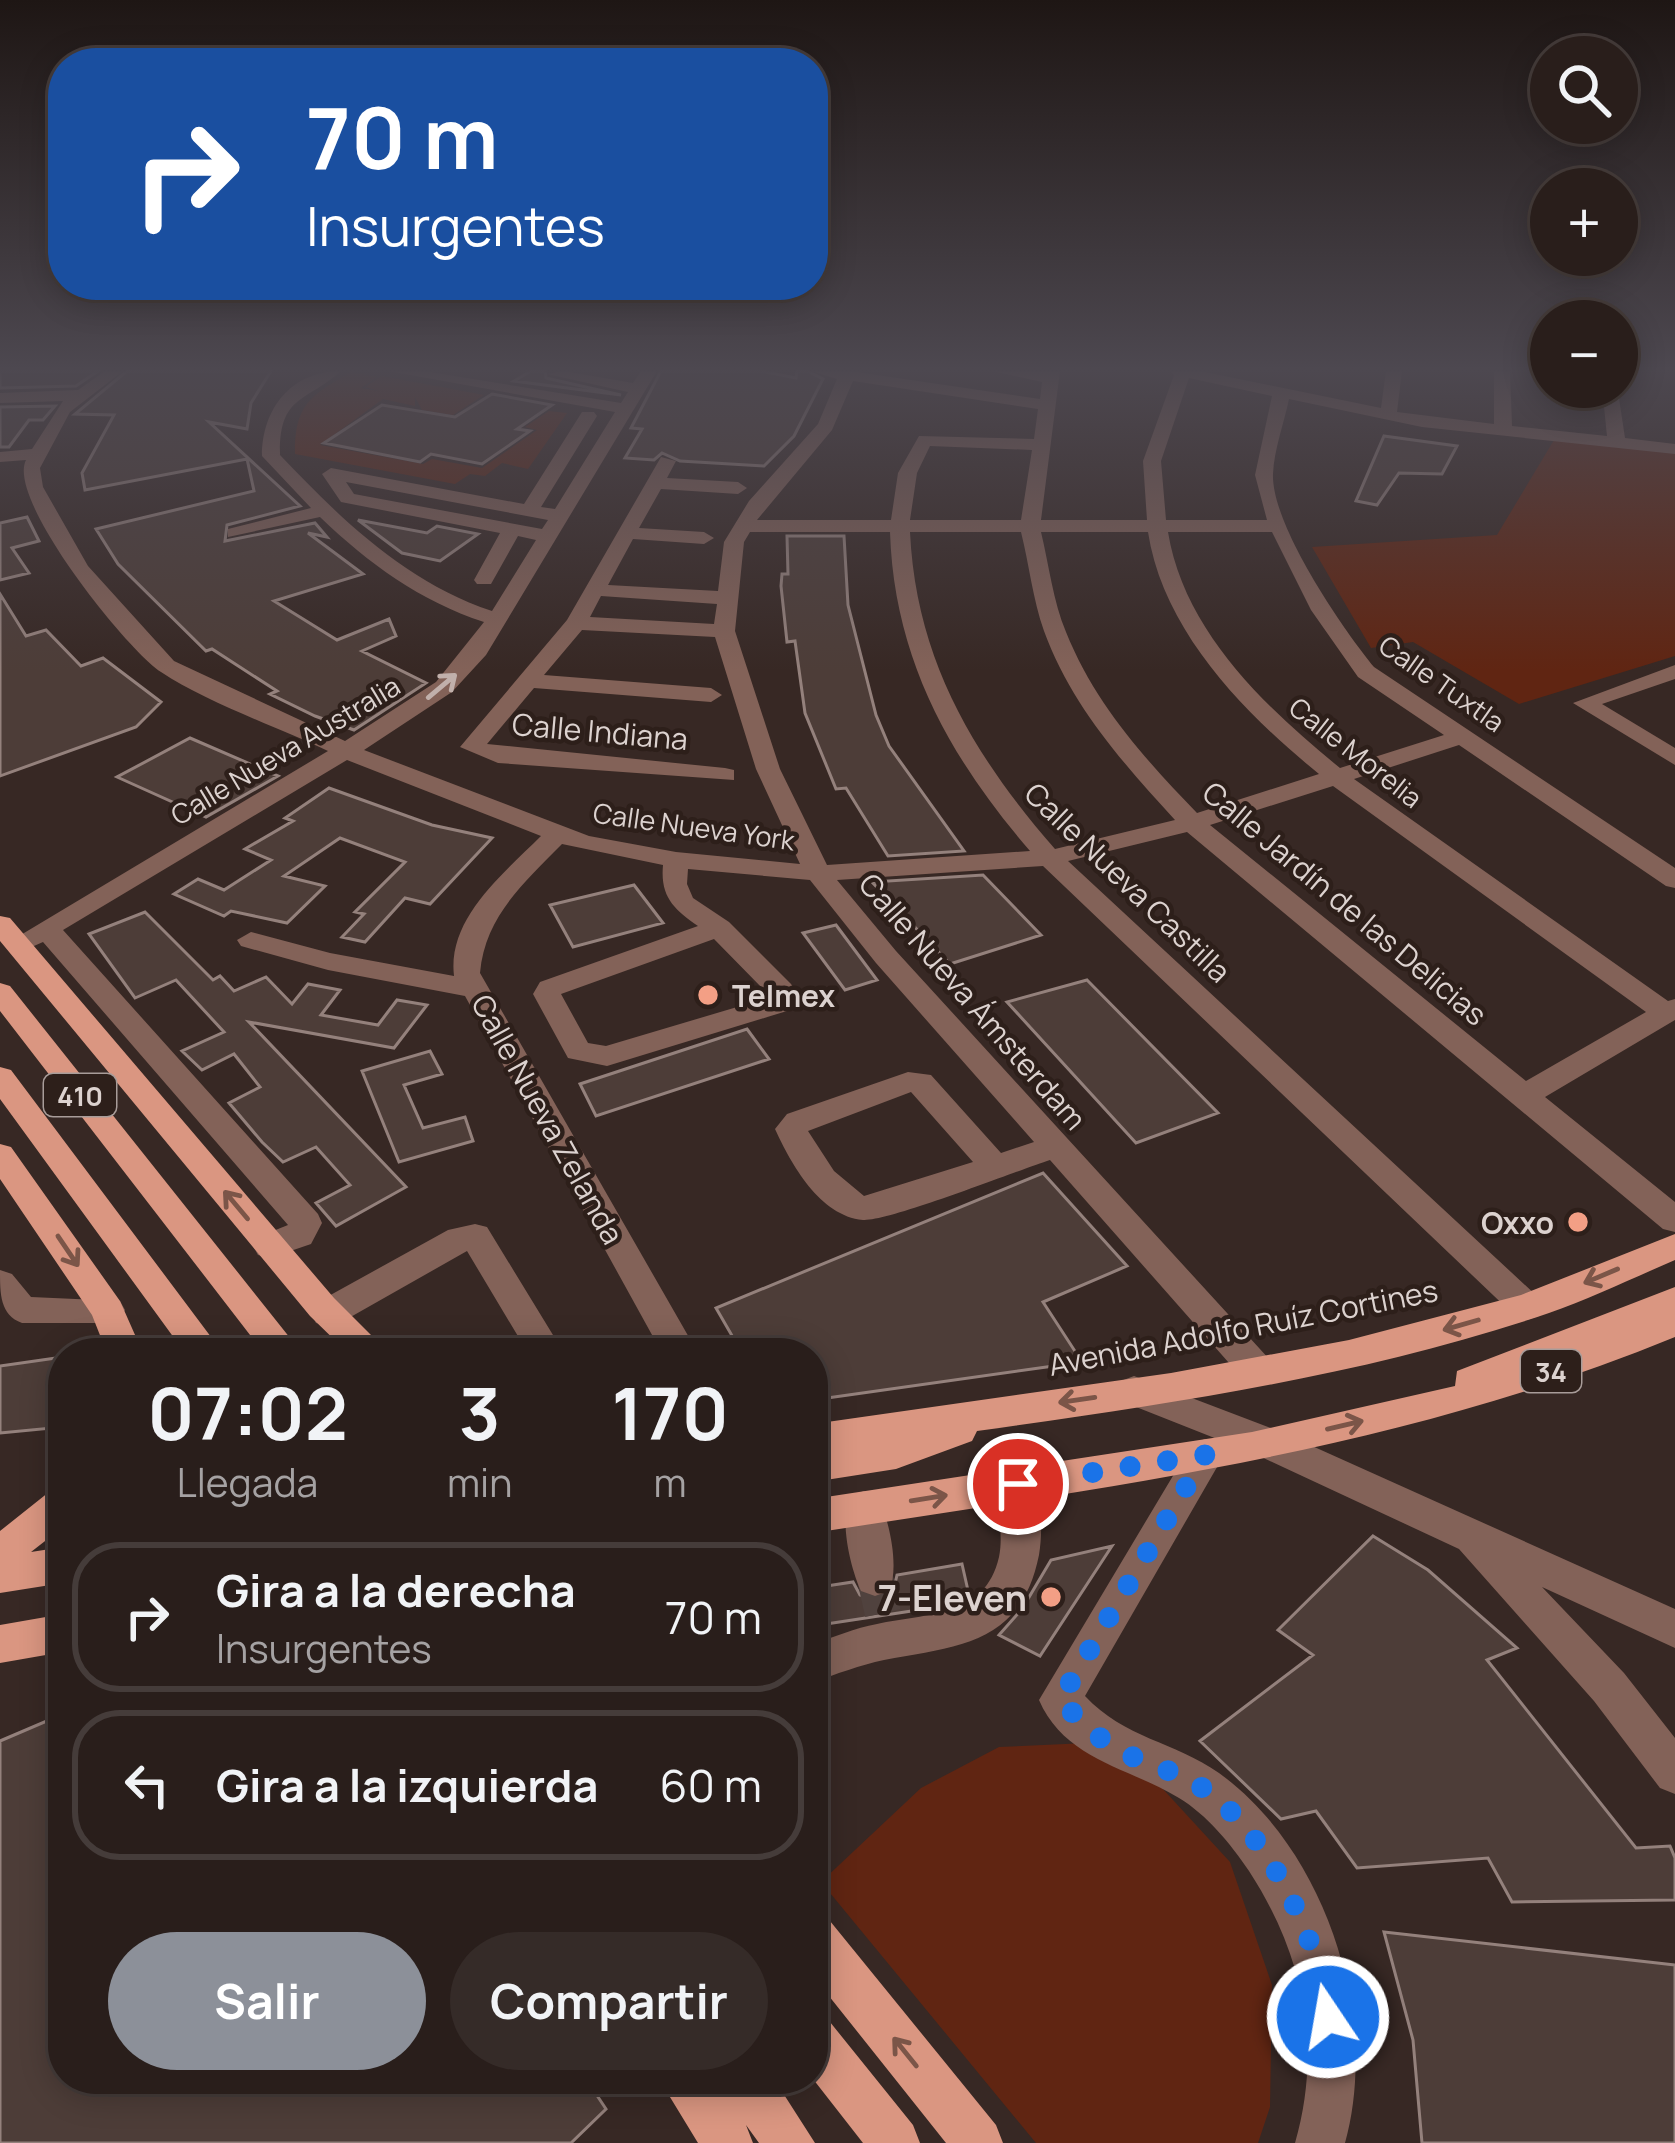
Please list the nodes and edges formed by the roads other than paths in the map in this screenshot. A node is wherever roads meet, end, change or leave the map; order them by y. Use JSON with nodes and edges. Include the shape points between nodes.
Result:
{"nodes":[{"id":1,"x":31,"y":471,"type":"edge"},
{"id":2,"x":285,"y":471,"type":"edge"},
{"id":3,"x":554,"y":471,"type":"edge"},
{"id":4,"x":588,"y":471,"type":"edge"},
{"id":5,"x":662,"y":471,"type":"edge"},
{"id":6,"x":789,"y":471,"type":"edge"},
{"id":7,"x":913,"y":471,"type":"edge"},
{"id":8,"x":1037,"y":471,"type":"edge"},
{"id":9,"x":1154,"y":471,"type":"edge"},
{"id":10,"x":1265,"y":471,"type":"edge"},
{"id":11,"x":656,"y":483,"type":"junction"},
{"id":12,"x":738,"y":488,"type":"dead end"},
{"id":13,"x":530,"y":510,"type":"junction"},
{"id":14,"x":322,"y":511,"type":"junction"},
{"id":15,"x":426,"y":512,"type":"junction"},
{"id":16,"x":373,"y":516,"type":"dead end"},
{"id":17,"x":560,"y":516,"type":"junction"},
{"id":18,"x":743,"y":526,"type":"junction"},
{"id":19,"x":1030,"y":526,"type":"junction"},
{"id":20,"x":1156,"y":526,"type":"junction"},
{"id":21,"x":1278,"y":526,"type":"junction"},
{"id":22,"x":900,"y":528,"type":"junction"},
{"id":23,"x":512,"y":530,"type":"junction"},
{"id":24,"x":235,"y":533,"type":"dead end"},
{"id":25,"x":627,"y":533,"type":"junction"},
{"id":26,"x":548,"y":536,"type":"junction"},
{"id":27,"x":704,"y":538,"type":"dead end"},
{"id":28,"x":484,"y":580,"type":"dead end"},
{"id":29,"x":597,"y":590,"type":"junction"},
{"id":30,"x":724,"y":598,"type":"junction"},
{"id":31,"x":496,"y":619,"type":"junction"},
{"id":32,"x":576,"y":623,"type":"junction"},
{"id":33,"x":724,"y":631,"type":"junction"},
{"id":34,"x":1675,"y":672,"type":"edge"},
{"id":35,"x":532,"y":681,"type":"junction"},
{"id":36,"x":711,"y":695,"type":"dead end"},
{"id":37,"x":1464,"y":736,"type":"junction"},
{"id":38,"x":345,"y":750,"type":"junction"},
{"id":39,"x":1675,"y":758,"type":"edge"},
{"id":40,"x":725,"y":775,"type":"dead end"},
{"id":41,"x":1333,"y":776,"type":"junction"},
{"id":42,"x":1192,"y":823,"type":"junction"},
{"id":43,"x":558,"y":834,"type":"junction"},
{"id":44,"x":1049,"y":858,"type":"junction"},
{"id":45,"x":676,"y":860,"type":"junction"},
{"id":46,"x":818,"y":873,"type":"junction"},
{"id":47,"x":1675,"y":880,"type":"edge"},
{"id":48,"x":718,"y":928,"type":"junction"},
{"id":49,"x":251,"y":940,"type":"dead end"},
{"id":50,"x":16,"y":941,"type":"edge"},
{"id":51,"x":476,"y":989,"type":"junction"},
{"id":52,"x":0,"y":992,"type":"edge"},
{"id":53,"x":1670,"y":1010,"type":"edge"},
{"id":54,"x":42,"y":1046,"type":"junction"},
{"id":55,"x":0,"y":1077,"type":"edge"},
{"id":56,"x":1525,"y":1095,"type":"junction"},
{"id":57,"x":1056,"y":1146,"type":"junction"},
{"id":58,"x":0,"y":1155,"type":"edge"},
{"id":59,"x":995,"y":1166,"type":"junction"},
{"id":60,"x":1675,"y":1220,"type":"edge"},
{"id":61,"x":1675,"y":1246,"type":"edge"},
{"id":62,"x":0,"y":1283,"type":"edge"},
{"id":63,"x":1675,"y":1300,"type":"edge"},
{"id":64,"x":1527,"y":1307,"type":"junction"},
{"id":65,"x":108,"y":1310,"type":"junction"},
{"id":66,"x":328,"y":1313,"type":"junction"},
{"id":67,"x":1675,"y":1322,"type":"edge"},
{"id":68,"x":119,"y":1338,"type":"edge"},
{"id":69,"x":194,"y":1338,"type":"edge"},
{"id":70,"x":272,"y":1338,"type":"edge"},
{"id":71,"x":355,"y":1338,"type":"edge"},
{"id":72,"x":537,"y":1338,"type":"edge"},
{"id":73,"x":672,"y":1338,"type":"edge"},
{"id":74,"x":1257,"y":1370,"type":"junction"},
{"id":75,"x":1134,"y":1391,"type":"junction"},
{"id":76,"x":1021,"y":1408,"type":"junction"},
{"id":77,"x":1423,"y":1408,"type":"junction"},
{"id":78,"x":828,"y":1437,"type":"edge"},
{"id":79,"x":1268,"y":1443,"type":"junction"},
{"id":80,"x":1205,"y":1455,"type":"junction"},
{"id":81,"x":828,"y":1464,"type":"edge"},
{"id":82,"x":1018,"y":1484,"type":"junction"},
{"id":83,"x":865,"y":1508,"type":"junction"},
{"id":84,"x":828,"y":1514,"type":"edge"},
{"id":85,"x":48,"y":1516,"type":"edge"},
{"id":86,"x":1468,"y":1536,"type":"junction"},
{"id":87,"x":0,"y":1554,"type":"edge"},
{"id":88,"x":48,"y":1567,"type":"edge"},
{"id":89,"x":0,"y":1575,"type":"edge"},
{"id":90,"x":880,"y":1612,"type":"junction"},
{"id":91,"x":1675,"y":1629,"type":"edge"},
{"id":92,"x":48,"y":1636,"type":"edge"},
{"id":93,"x":0,"y":1644,"type":"edge"},
{"id":94,"x":828,"y":1652,"type":"edge"},
{"id":95,"x":1675,"y":1773,"type":"edge"},
{"id":96,"x":828,"y":1957,"type":"edge"},
{"id":97,"x":828,"y":2058,"type":"edge"},
{"id":98,"x":694,"y":2094,"type":"edge"},
{"id":99,"x":754,"y":2094,"type":"edge"},
{"id":100,"x":728,"y":2143,"type":"edge"},
{"id":101,"x":790,"y":2143,"type":"edge"},
{"id":102,"x":895,"y":2143,"type":"edge"},
{"id":103,"x":978,"y":2143,"type":"edge"},
{"id":104,"x":1320,"y":2143,"type":"edge"}],
"edges":[{"from":1,"to":38,"type":"street","name":"Calle Nueva York","via":[[79,569],[166,666]]},
{"from":2,"to":14,"type":"street"},
{"from":3,"to":13,"type":"street"},
{"from":4,"to":17,"type":"street","name":"Calle Nueva Australia"},
{"from":5,"to":11,"type":"street"},
{"from":6,"to":18,"type":"street","name":"Calle Nueva Ámsterdam"},
{"from":7,"to":22,"type":"street","name":"Calle Nueva Castilla"},
{"from":8,"to":19,"type":"street","name":"Calle Jardín de las Delicias"},
{"from":9,"to":20,"type":"street","name":"Calle Morelia"},
{"from":10,"to":21,"type":"street","name":"Calle Tuxtla"},
{"from":11,"to":12,"type":"street"},
{"from":11,"to":25,"type":"street"},
{"from":13,"to":15,"type":"street","via":[[331,474],[347,497]]},
{"from":13,"to":17,"type":"street"},
{"from":14,"to":24,"type":"street"},
{"from":14,"to":31,"type":"street","via":[[416,587]]},
{"from":15,"to":16,"type":"street","via":[[411,524]]},
{"from":15,"to":23,"type":"street"},
{"from":17,"to":26,"type":"street","name":"Calle Nueva Australia"},
{"from":18,"to":22,"type":"street"},
{"from":18,"to":30,"type":"street","name":"Calle Nueva Ámsterdam"},
{"from":19,"to":20,"type":"street"},
{"from":19,"to":22,"type":"street"},
{"from":19,"to":42,"type":"street","name":"Calle Jardín de las Delicias","via":[[1053,627],[1075,678],[1122,748]]},
{"from":20,"to":21,"type":"street"},
{"from":20,"to":41,"type":"street","name":"Calle Morelia","via":[[1206,646],[1258,712]]},
{"from":21,"to":37,"type":"street","name":"Calle Tuxtla","via":[[1322,617],[1366,672]]},
{"from":22,"to":44,"type":"street","name":"Calle Nueva Castilla","via":[[921,666],[990,792]]},
{"from":23,"to":26,"type":"street"},
{"from":23,"to":28,"type":"street"},
{"from":25,"to":27,"type":"street"},
{"from":25,"to":29,"type":"street"},
{"from":26,"to":31,"type":"street","name":"Calle Nueva Australia"},
{"from":29,"to":30,"type":"street"},
{"from":29,"to":32,"type":"street"},
{"from":30,"to":33,"type":"street","name":"Calle Nueva Ámsterdam"},
{"from":38,"to":31,"type":"street","name":"Calle Nueva Australia","one_way":true,"via":[[444,687]]},
{"from":32,"to":33,"type":"street"},
{"from":32,"to":35,"type":"street"},
{"from":33,"to":46,"type":"street","name":"Calle Nueva Ámsterdam","via":[[768,770]]},
{"from":34,"to":39,"type":"street","via":[[1584,704]]},
{"from":35,"to":36,"type":"street"},
{"from":35,"to":40,"type":"street","name":"Calle Indiana","via":[[472,747],[498,756]]},
{"from":37,"to":41,"type":"street","name":"Calle Nueva York"},
{"from":37,"to":47,"type":"street","name":"Calle Tuxtla"},
{"from":38,"to":43,"type":"street","name":"Calle Nueva York"},
{"from":38,"to":50,"type":"street","name":"Calle Nueva Australia"},
{"from":41,"to":42,"type":"street","name":"Calle Nueva York"},
{"from":41,"to":53,"type":"street","name":"Calle Morelia"},
{"from":42,"to":44,"type":"street","name":"Calle Nueva York"},
{"from":42,"to":56,"type":"street","name":"Calle Jardín de las Delicias"},
{"from":43,"to":45,"type":"street","name":"Calle Nueva York"},
{"from":43,"to":51,"type":"street","name":"Calle Nueva Zelanda","via":[[470,938],[466,973]]},
{"from":44,"to":46,"type":"street","name":"Calle Nueva York"},
{"from":44,"to":64,"type":"street","name":"Calle Nueva Castilla"},
{"from":45,"to":46,"type":"street","name":"Calle Nueva York"},
{"from":45,"to":48,"type":"street","via":[[676,892]]},
{"from":46,"to":57,"type":"street","name":"Calle Nueva Ámsterdam"},
{"from":48,"to":48,"type":"street","via":[[781,990],[777,1005],[607,1056],[578,1052],[550,988]]},
{"from":49,"to":51,"type":"street"},
{"from":50,"to":54,"type":"main road"},
{"from":50,"to":66,"type":"main road"},
{"from":51,"to":73,"type":"street","name":"Calle Nueva Zelanda"},
{"from":52,"to":54,"type":"main road","number":"410"},
{"from":53,"to":56,"type":"street"},
{"from":54,"to":70,"type":"main road","number":"410"},
{"from":55,"to":69,"type":"main road","number":"410"},
{"from":56,"to":60,"type":"street","name":"Calle Jardín de las Delicias"},
{"from":57,"to":59,"type":"street"},
{"from":57,"to":74,"type":"street","name":"Calle Nueva Ámsterdam"},
{"from":58,"to":65,"type":"main road","one_way":true},
{"from":59,"to":59,"type":"street","via":[[859,1210],[841,1201],[791,1129],[920,1082]]},
{"from":61,"to":64,"type":"main road","name":"Avenida Adolfo Ruíz Cortines","number":"34","one_way":true},
{"from":62,"to":65,"type":"street","via":[[22,1310]]},
{"from":63,"to":77,"type":"main road","via":[[1490,1370]]},
{"from":64,"to":74,"type":"main road","name":"Avenida Adolfo Ruíz Cortines","number":"34","one_way":true,"via":[[1396,1344]]},
{"from":65,"to":68,"type":"main road"},
{"from":66,"to":71,"type":"main road"},
{"from":66,"to":72,"type":"street","via":[[476,1236]]},
{"from":67,"to":77,"type":"main road","number":"34","via":[[1496,1390]]},
{"from":74,"to":75,"type":"main road","name":"Avenida Adolfo Ruíz Cortines","number":"34"},
{"from":75,"to":76,"type":"main road","name":"Avenida Adolfo Ruíz Cortines","number":"34","one_way":true},
{"from":75,"to":79,"type":"street"},
{"from":76,"to":78,"type":"main road","name":"Avenida Adolfo Ruíz Cortines","number":"34"},
{"from":76,"to":81,"type":"main road","via":[[896,1453]]},
{"from":79,"to":77,"type":"main road","number":"34","one_way":true},
{"from":79,"to":80,"type":"main road","number":"34"},
{"from":79,"to":86,"type":"street"},
{"from":80,"to":82,"type":"main road","number":"34"},
{"from":80,"to":104,"type":"street","via":[[1060,1700],[1097,1737],[1204,1789],[1257,1843],[1324,1979],[1331,2054]]},
{"from":83,"to":82,"type":"main road","number":"34","one_way":true},
{"from":82,"to":90,"type":"street","via":[[1020,1551],[981,1622],[938,1636]]},
{"from":83,"to":84,"type":"main road","number":"34"},
{"from":83,"to":90,"type":"street"},
{"from":85,"to":87,"type":"main road"},
{"from":86,"to":91,"type":"street"},
{"from":86,"to":95,"type":"street","via":[[1609,1687]]},
{"from":88,"to":89,"type":"main road"},
{"from":90,"to":94,"type":"street"},
{"from":92,"to":93,"type":"main road"},
{"from":103,"to":96,"type":"main road","one_way":true},
{"from":97,"to":102,"type":"main road"},
{"from":98,"to":100,"type":"main road"},
{"from":99,"to":101,"type":"main road"}]}
